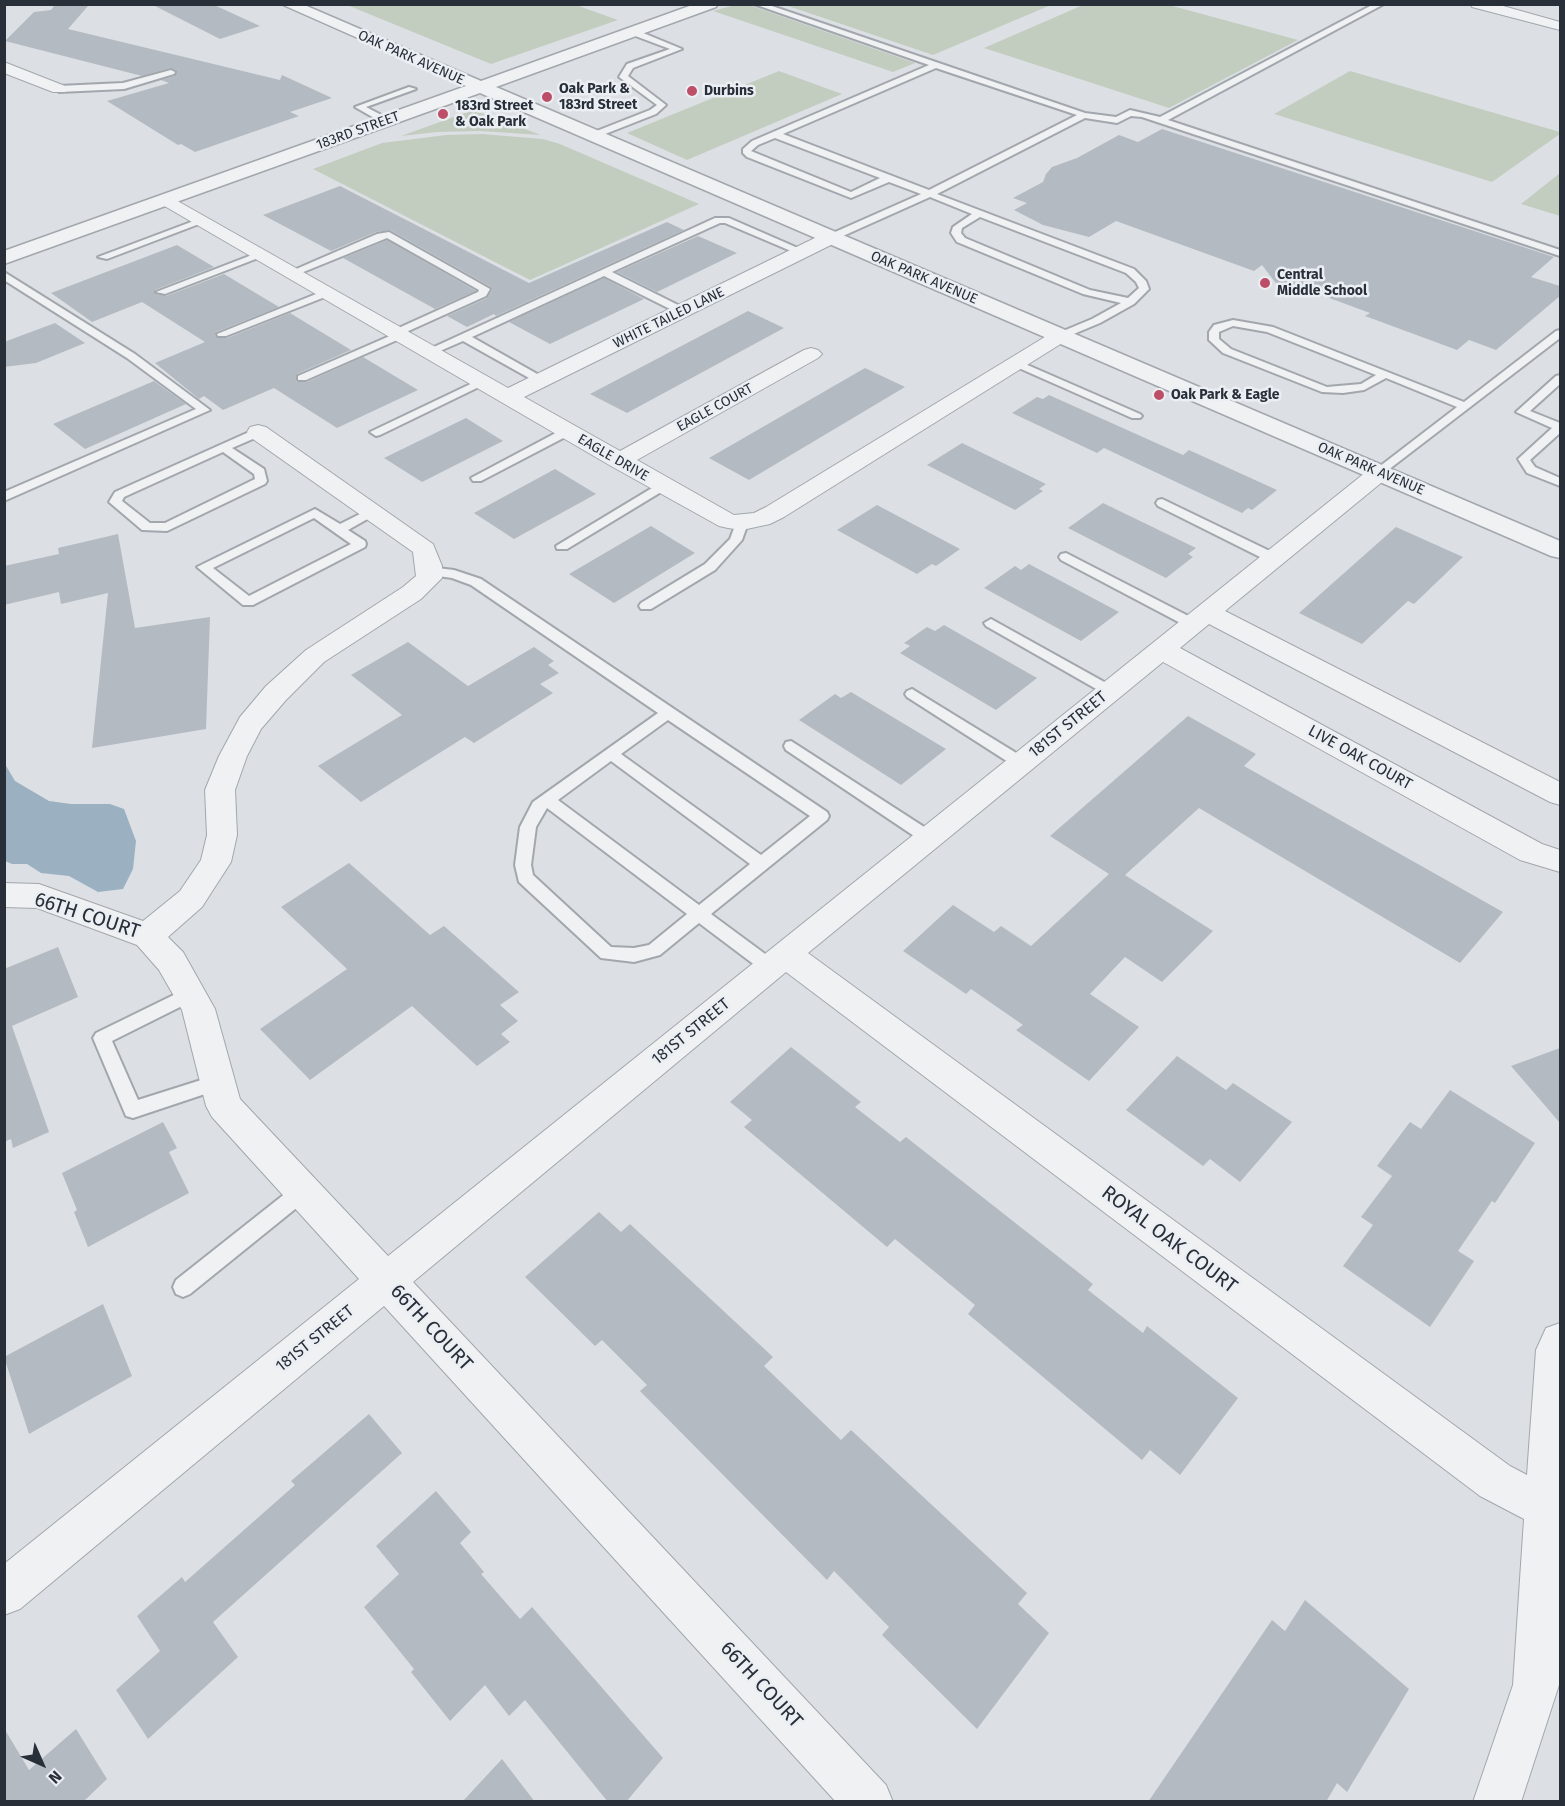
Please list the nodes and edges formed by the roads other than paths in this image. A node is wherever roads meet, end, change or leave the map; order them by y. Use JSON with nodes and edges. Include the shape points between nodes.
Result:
{"nodes":[{"id":1,"x":288,"y":4,"type":"edge"},
{"id":2,"x":711,"y":4,"type":"edge"},
{"id":3,"x":758,"y":4,"type":"edge"},
{"id":4,"x":1382,"y":4,"type":"edge"},
{"id":5,"x":1477,"y":4,"type":"edge"},
{"id":6,"x":1560,"y":26,"type":"edge"},
{"id":7,"x":633,"y":32,"type":"junction"},
{"id":8,"x":936,"y":65,"type":"junction"},
{"id":9,"x":4,"y":67,"type":"edge"},
{"id":10,"x":171,"y":72,"type":"dead end"},
{"id":11,"x":479,"y":87,"type":"junction"},
{"id":12,"x":59,"y":89,"type":"joint"},
{"id":13,"x":412,"y":89,"type":"dead end"},
{"id":14,"x":1084,"y":115,"type":"junction"},
{"id":15,"x":1161,"y":120,"type":"junction"},
{"id":16,"x":386,"y":121,"type":"junction"},
{"id":17,"x":776,"y":135,"type":"junction"},
{"id":18,"x":592,"y":136,"type":"junction"},
{"id":19,"x":889,"y":178,"type":"junction"},
{"id":20,"x":928,"y":194,"type":"junction"},
{"id":21,"x":167,"y":200,"type":"junction"},
{"id":22,"x":979,"y":213,"type":"junction"},
{"id":23,"x":202,"y":221,"type":"junction"},
{"id":24,"x":830,"y":238,"type":"junction"},
{"id":25,"x":802,"y":252,"type":"junction"},
{"id":26,"x":1560,"y":253,"type":"edge"},
{"id":27,"x":261,"y":255,"type":"junction"},
{"id":28,"x":103,"y":257,"type":"dead end"},
{"id":29,"x":4,"y":258,"type":"edge"},
{"id":30,"x":604,"y":272,"type":"junction"},
{"id":31,"x":292,"y":273,"type":"junction"},
{"id":32,"x":4,"y":275,"type":"edge"},
{"id":33,"x":161,"y":292,"type":"dead end"},
{"id":34,"x":326,"y":292,"type":"junction"},
{"id":35,"x":1130,"y":302,"type":"junction"},
{"id":36,"x":682,"y":311,"type":"junction"},
{"id":37,"x":1560,"y":333,"type":"edge"},
{"id":38,"x":222,"y":334,"type":"dead end"},
{"id":39,"x":398,"y":334,"type":"junction"},
{"id":40,"x":463,"y":336,"type":"junction"},
{"id":41,"x":1060,"y":336,"type":"junction"},
{"id":42,"x":429,"y":352,"type":"junction"},
{"id":43,"x":811,"y":354,"type":"dead end"},
{"id":44,"x":1016,"y":363,"type":"junction"},
{"id":45,"x":1385,"y":374,"type":"junction"},
{"id":46,"x":302,"y":378,"type":"dead end"},
{"id":47,"x":1560,"y":378,"type":"edge"},
{"id":48,"x":542,"y":381,"type":"junction"},
{"id":49,"x":481,"y":382,"type":"junction"},
{"id":50,"x":507,"y":398,"type":"junction"},
{"id":51,"x":1464,"y":406,"type":"junction"},
{"id":52,"x":1136,"y":416,"type":"dead end"},
{"id":53,"x":1560,"y":427,"type":"edge"},
{"id":54,"x":567,"y":431,"type":"junction"},
{"id":55,"x":258,"y":432,"type":"joint"},
{"id":56,"x":376,"y":432,"type":"dead end"},
{"id":57,"x":224,"y":448,"type":"junction"},
{"id":58,"x":619,"y":461,"type":"junction"},
{"id":59,"x":1379,"y":472,"type":"junction"},
{"id":60,"x":477,"y":478,"type":"dead end"},
{"id":61,"x":1560,"y":482,"type":"edge"},
{"id":62,"x":662,"y":486,"type":"junction"},
{"id":63,"x":4,"y":497,"type":"edge"},
{"id":64,"x":1162,"y":503,"type":"dead end"},
{"id":65,"x":372,"y":513,"type":"junction"},
{"id":66,"x":742,"y":523,"type":"junction"},
{"id":67,"x":339,"y":530,"type":"junction"},
{"id":68,"x":562,"y":546,"type":"dead end"},
{"id":69,"x":1560,"y":550,"type":"edge"},
{"id":70,"x":1066,"y":557,"type":"dead end"},
{"id":71,"x":1273,"y":558,"type":"junction"},
{"id":72,"x":429,"y":571,"type":"junction"},
{"id":73,"x":646,"y":606,"type":"dead end"},
{"id":74,"x":1200,"y":618,"type":"junction"},
{"id":75,"x":991,"y":623,"type":"dead end"},
{"id":76,"x":1161,"y":649,"type":"junction"},
{"id":77,"x":1110,"y":691,"type":"junction"},
{"id":78,"x":912,"y":694,"type":"dead end"},
{"id":79,"x":669,"y":712,"type":"junction"},
{"id":80,"x":791,"y":746,"type":"dead end"},
{"id":81,"x":611,"y":754,"type":"junction"},
{"id":82,"x":1021,"y":763,"type":"junction"},
{"id":83,"x":1560,"y":795,"type":"edge"},
{"id":84,"x":547,"y":800,"type":"junction"},
{"id":85,"x":929,"y":838,"type":"junction"},
{"id":86,"x":1560,"y":861,"type":"edge"},
{"id":87,"x":761,"y":864,"type":"junction"},
{"id":88,"x":4,"y":895,"type":"edge"},
{"id":89,"x":699,"y":914,"type":"junction"},
{"id":90,"x":148,"y":936,"type":"junction"},
{"id":91,"x":777,"y":961,"type":"junction"},
{"id":92,"x":190,"y":994,"type":"junction"},
{"id":93,"x":217,"y":1083,"type":"junction"},
{"id":94,"x":303,"y":1191,"type":"junction"},
{"id":95,"x":387,"y":1280,"type":"junction"},
{"id":96,"x":183,"y":1287,"type":"dead end"},
{"id":97,"x":1560,"y":1342,"type":"edge"},
{"id":98,"x":1553,"y":1510,"type":"edge"},
{"id":99,"x":4,"y":1593,"type":"edge"},
{"id":100,"x":869,"y":1802,"type":"edge"},
{"id":101,"x":1497,"y":1802,"type":"edge"}],
"edges":[{"from":1,"to":11,"type":"street","name":"OAK PARK AVENUE"},
{"from":2,"to":7,"type":"street","name":"183RD STREET"},
{"from":3,"to":8,"type":"lane"},
{"from":4,"to":15,"type":"lane"},
{"from":5,"to":6,"type":"street"},
{"from":7,"to":11,"type":"street","name":"183RD STREET"},
{"from":7,"to":18,"type":"lane","via":[[678,49],[630,66],[623,77],[662,105]]},
{"from":8,"to":14,"type":"lane"},
{"from":8,"to":17,"type":"lane"},
{"from":9,"to":12,"type":"street"},
{"from":10,"to":12,"type":"lane","via":[[124,86]]},
{"from":11,"to":16,"type":"street","name":"183RD STREET"},
{"from":11,"to":18,"type":"street","name":"OAK PARK AVENUE"},
{"from":13,"to":16,"type":"lane","via":[[359,107]]},
{"from":14,"to":15,"type":"lane","via":[[1117,120],[1130,113]]},
{"from":14,"to":20,"type":"lane"},
{"from":15,"to":26,"type":"lane"},
{"from":16,"to":21,"type":"street","name":"183RD STREET"},
{"from":17,"to":19,"type":"lane"},
{"from":17,"to":19,"type":"lane","via":[[755,143],[746,152],[851,195]]},
{"from":18,"to":24,"type":"street","name":"OAK PARK AVENUE"},
{"from":19,"to":20,"type":"lane"},
{"from":20,"to":22,"type":"lane"},
{"from":20,"to":24,"type":"lane"},
{"from":21,"to":23,"type":"street","name":"EAGLE DRIVE"},
{"from":21,"to":29,"type":"street","name":"183RD STREET"},
{"from":22,"to":35,"type":"lane","via":[[1130,271],[1141,280],[1144,289]]},
{"from":22,"to":35,"type":"lane","via":[[958,227],[956,232],[962,240],[1087,292]]},
{"from":23,"to":27,"type":"street","name":"EAGLE DRIVE"},
{"from":23,"to":28,"type":"lane"},
{"from":24,"to":25,"type":"street","name":"WHITE TAILED LANE"},
{"from":24,"to":41,"type":"street","name":"OAK PARK AVENUE"},
{"from":25,"to":30,"type":"lane","via":[[718,220]]},
{"from":25,"to":36,"type":"street","name":"WHITE TAILED LANE"},
{"from":27,"to":31,"type":"street","name":"EAGLE DRIVE"},
{"from":27,"to":33,"type":"lane"},
{"from":30,"to":36,"type":"lane"},
{"from":30,"to":40,"type":"lane"},
{"from":31,"to":34,"type":"street","name":"EAGLE DRIVE"},
{"from":31,"to":39,"type":"lane","via":[[388,235],[485,291]]},
{"from":32,"to":63,"type":"lane","via":[[131,356],[204,410]]},
{"from":34,"to":38,"type":"lane"},
{"from":34,"to":39,"type":"street","name":"EAGLE DRIVE"},
{"from":35,"to":41,"type":"lane"},
{"from":36,"to":48,"type":"street","name":"WHITE TAILED LANE"},
{"from":37,"to":51,"type":"lane"},
{"from":39,"to":42,"type":"street","name":"EAGLE DRIVE"},
{"from":39,"to":46,"type":"lane"},
{"from":40,"to":42,"type":"lane"},
{"from":40,"to":48,"type":"lane"},
{"from":41,"to":44,"type":"street"},
{"from":41,"to":59,"type":"street","name":"OAK PARK AVENUE"},
{"from":42,"to":49,"type":"street","name":"EAGLE DRIVE"},
{"from":43,"to":58,"type":"street","name":"EAGLE COURT"},
{"from":44,"to":52,"type":"lane"},
{"from":44,"to":66,"type":"street","via":[[775,512]]},
{"from":45,"to":45,"type":"lane","via":[[1251,324],[1233,323],[1214,332],[1214,340],[1227,351],[1326,390],[1364,387]]},
{"from":45,"to":51,"type":"lane"},
{"from":47,"to":53,"type":"lane","via":[[1522,412]]},
{"from":48,"to":50,"type":"street","name":"WHITE TAILED LANE"},
{"from":49,"to":50,"type":"street","name":"EAGLE DRIVE"},
{"from":49,"to":56,"type":"lane"},
{"from":50,"to":54,"type":"street","name":"EAGLE DRIVE"},
{"from":51,"to":59,"type":"lane"},
{"from":53,"to":61,"type":"lane","via":[[1524,459],[1531,470]]},
{"from":54,"to":58,"type":"street","name":"EAGLE DRIVE"},
{"from":54,"to":60,"type":"lane"},
{"from":55,"to":57,"type":"lane"},
{"from":55,"to":65,"type":"street"},
{"from":57,"to":57,"type":"lane","via":[[119,495],[115,502],[147,526],[167,527],[261,481],[260,472]]},
{"from":58,"to":62,"type":"street","name":"EAGLE DRIVE"},
{"from":59,"to":69,"type":"street","name":"OAK PARK AVENUE"},
{"from":59,"to":71,"type":"street","name":"181ST STREET"},
{"from":62,"to":66,"type":"street","name":"EAGLE DRIVE","via":[[717,517]]},
{"from":62,"to":68,"type":"lane"},
{"from":64,"to":71,"type":"lane"},
{"from":65,"to":67,"type":"lane"},
{"from":65,"to":72,"type":"street","via":[[424,549]]},
{"from":66,"to":73,"type":"lane","via":[[736,540],[710,567]]},
{"from":67,"to":67,"type":"lane","via":[[360,544],[248,602],[204,567],[315,513]]},
{"from":70,"to":74,"type":"lane"},
{"from":71,"to":74,"type":"street","name":"181ST STREET"},
{"from":72,"to":79,"type":"lane","via":[[476,582]]},
{"from":72,"to":90,"type":"street","via":[[429,578],[412,593],[315,656],[250,724],[220,790],[222,835],[216,862],[191,899]]},
{"from":74,"to":76,"type":"street","name":"181ST STREET"},
{"from":74,"to":83,"type":"street"},
{"from":75,"to":77,"type":"lane"},
{"from":76,"to":77,"type":"street","name":"181ST STREET"},
{"from":76,"to":86,"type":"street","name":"LIVE OAK COURT","via":[[1531,852]]},
{"from":77,"to":82,"type":"street","name":"181ST STREET"},
{"from":78,"to":82,"type":"lane"},
{"from":79,"to":81,"type":"lane"},
{"from":79,"to":87,"type":"lane","via":[[821,816]]},
{"from":80,"to":85,"type":"lane"},
{"from":81,"to":84,"type":"lane"},
{"from":81,"to":87,"type":"lane"},
{"from":82,"to":85,"type":"street","name":"181ST STREET"},
{"from":84,"to":89,"type":"lane"},
{"from":84,"to":89,"type":"lane","via":[[538,806],[528,827],[525,878],[607,953],[634,955],[654,950]]},
{"from":85,"to":91,"type":"street","name":"181ST STREET"},
{"from":87,"to":89,"type":"lane"},
{"from":88,"to":90,"type":"street","name":"66TH COURT","via":[[39,896]]},
{"from":89,"to":91,"type":"lane"},
{"from":90,"to":92,"type":"street","name":"66TH COURT","via":[[171,961]]},
{"from":91,"to":95,"type":"street","name":"181ST STREET"},
{"from":91,"to":98,"type":"street","name":"ROYAL OAK COURT","via":[[1495,1481]]},
{"from":92,"to":93,"type":"street","name":"66TH COURT","via":[[198,1009]]},
{"from":92,"to":93,"type":"lane","via":[[102,1038],[133,1110]]},
{"from":93,"to":94,"type":"street","name":"66TH COURT","via":[[224,1106]]},
{"from":94,"to":95,"type":"street","name":"66TH COURT"},
{"from":94,"to":96,"type":"lane"},
{"from":95,"to":99,"type":"street","name":"181ST STREET"},
{"from":95,"to":100,"type":"street","name":"66TH COURT"},
{"from":97,"to":98,"type":"street","via":[[1556,1350]]},
{"from":98,"to":101,"type":"street","via":[[1536,1685]]}]}
